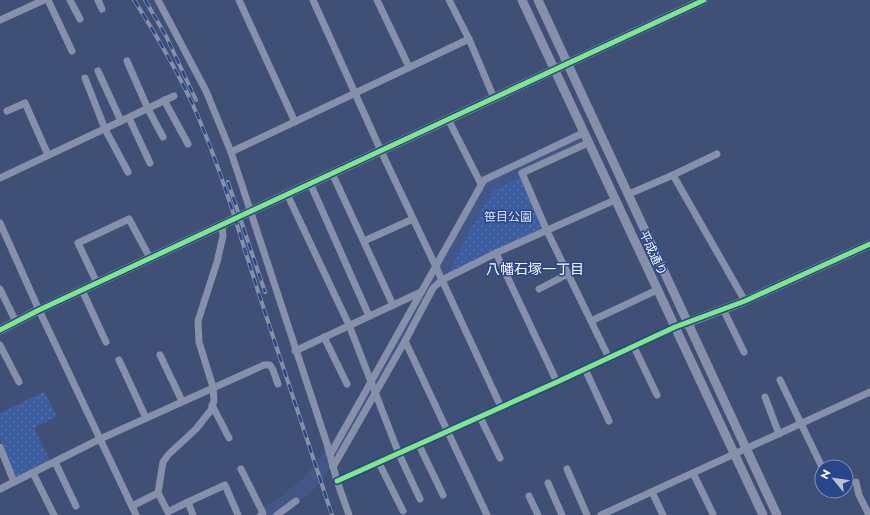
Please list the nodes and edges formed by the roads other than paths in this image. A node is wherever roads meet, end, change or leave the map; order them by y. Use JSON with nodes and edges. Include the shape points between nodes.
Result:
{"nodes":[{"id":1,"x":44,"y":0,"type":"edge"},
{"id":2,"x":48,"y":0,"type":"edge"},
{"id":3,"x":70,"y":0,"type":"edge"},
{"id":4,"x":98,"y":0,"type":"edge"},
{"id":5,"x":158,"y":0,"type":"edge"},
{"id":6,"x":239,"y":0,"type":"edge"},
{"id":7,"x":313,"y":0,"type":"edge"},
{"id":8,"x":377,"y":0,"type":"edge"},
{"id":9,"x":449,"y":0,"type":"edge"},
{"id":10,"x":522,"y":0,"type":"edge"},
{"id":11,"x":538,"y":0,"type":"edge"},
{"id":12,"x":704,"y":0,"type":"edge"},
{"id":13,"x":102,"y":8,"type":"dead end"},
{"id":14,"x":80,"y":19,"type":"dead end"},
{"id":15,"x":0,"y":20,"type":"edge"},
{"id":16,"x":469,"y":39,"type":"junction"},
{"id":17,"x":72,"y":51,"type":"dead end"},
{"id":18,"x":126,"y":61,"type":"dead end"},
{"id":19,"x":568,"y":63,"type":"junction"},
{"id":20,"x":409,"y":67,"type":"junction"},
{"id":21,"x":555,"y":69,"type":"junction"},
{"id":22,"x":98,"y":71,"type":"dead end"},
{"id":23,"x":84,"y":78,"type":"dead end"},
{"id":24,"x":355,"y":93,"type":"junction"},
{"id":25,"x":174,"y":96,"type":"dead end"},
{"id":26,"x":494,"y":98,"type":"junction"},
{"id":27,"x":164,"y":100,"type":"junction"},
{"id":28,"x":148,"y":109,"type":"junction"},
{"id":29,"x":7,"y":111,"type":"dead end"},
{"id":30,"x":129,"y":118,"type":"junction"},
{"id":31,"x":448,"y":119,"type":"junction"},
{"id":32,"x":121,"y":121,"type":"junction"},
{"id":33,"x":295,"y":122,"type":"junction"},
{"id":34,"x":105,"y":129,"type":"junction"},
{"id":35,"x":583,"y":132,"type":"junction"},
{"id":36,"x":162,"y":137,"type":"dead end"},
{"id":37,"x":588,"y":143,"type":"junction"},
{"id":38,"x":188,"y":144,"type":"dead end"},
{"id":39,"x":381,"y":151,"type":"junction"},
{"id":40,"x":231,"y":152,"type":"junction"},
{"id":41,"x":717,"y":154,"type":"dead end"},
{"id":42,"x":48,"y":155,"type":"junction"},
{"id":43,"x":150,"y":163,"type":"dead end"},
{"id":44,"x":128,"y":172,"type":"dead end"},
{"id":45,"x":332,"y":173,"type":"junction"},
{"id":46,"x":673,"y":175,"type":"junction"},
{"id":47,"x":0,"y":178,"type":"edge"},
{"id":48,"x":310,"y":184,"type":"junction"},
{"id":49,"x":481,"y":184,"type":"junction"},
{"id":50,"x":287,"y":194,"type":"junction"},
{"id":51,"x":629,"y":194,"type":"junction"},
{"id":52,"x":615,"y":200,"type":"junction"},
{"id":53,"x":249,"y":212,"type":"junction"},
{"id":54,"x":413,"y":220,"type":"junction"},
{"id":55,"x":0,"y":223,"type":"edge"},
{"id":56,"x":222,"y":224,"type":"junction"},
{"id":57,"x":547,"y":231,"type":"junction"},
{"id":58,"x":364,"y":242,"type":"junction"},
{"id":59,"x":870,"y":244,"type":"edge"},
{"id":60,"x":496,"y":253,"type":"junction"},
{"id":61,"x":150,"y":258,"type":"junction"},
{"id":62,"x":436,"y":267,"type":"junction"},
{"id":63,"x":568,"y":274,"type":"junction"},
{"id":64,"x":442,"y":280,"type":"junction"},
{"id":65,"x":97,"y":283,"type":"junction"},
{"id":66,"x":0,"y":289,"type":"edge"},
{"id":67,"x":539,"y":289,"type":"dead end"},
{"id":68,"x":82,"y":290,"type":"junction"},
{"id":69,"x":657,"y":290,"type":"junction"},
{"id":70,"x":421,"y":292,"type":"junction"},
{"id":71,"x":746,"y":301,"type":"junction"},
{"id":72,"x":393,"y":305,"type":"junction"},
{"id":73,"x":723,"y":309,"type":"junction"},
{"id":74,"x":39,"y":310,"type":"junction"},
{"id":75,"x":369,"y":316,"type":"junction"},
{"id":76,"x":591,"y":321,"type":"junction"},
{"id":77,"x":16,"y":322,"type":"junction"},
{"id":78,"x":688,"y":322,"type":"junction"},
{"id":79,"x":349,"y":325,"type":"junction"},
{"id":80,"x":675,"y":327,"type":"junction"},
{"id":81,"x":0,"y":330,"type":"edge"},
{"id":82,"x":324,"y":337,"type":"junction"},
{"id":83,"x":405,"y":341,"type":"junction"},
{"id":84,"x":106,"y":342,"type":"dead end"},
{"id":85,"x":0,"y":345,"type":"edge"},
{"id":86,"x":634,"y":347,"type":"junction"},
{"id":87,"x":295,"y":350,"type":"junction"},
{"id":88,"x":744,"y":352,"type":"dead end"},
{"id":89,"x":160,"y":355,"type":"dead end"},
{"id":90,"x":609,"y":358,"type":"junction"},
{"id":91,"x":118,"y":360,"type":"dead end"},
{"id":92,"x":586,"y":369,"type":"junction"},
{"id":93,"x":780,"y":380,"type":"dead end"},
{"id":94,"x":371,"y":381,"type":"junction"},
{"id":95,"x":19,"y":382,"type":"dead end"},
{"id":96,"x":557,"y":382,"type":"junction"},
{"id":97,"x":278,"y":384,"type":"dead end"},
{"id":98,"x":347,"y":384,"type":"dead end"},
{"id":99,"x":214,"y":387,"type":"junction"},
{"id":100,"x":870,"y":392,"type":"edge"},
{"id":101,"x":376,"y":393,"type":"junction"},
{"id":102,"x":657,"y":395,"type":"dead end"},
{"id":103,"x":765,"y":397,"type":"dead end"},
{"id":104,"x":182,"y":401,"type":"junction"},
{"id":105,"x":212,"y":405,"type":"junction"},
{"id":106,"x":501,"y":408,"type":"junction"},
{"id":107,"x":480,"y":417,"type":"junction"},
{"id":108,"x":146,"y":418,"type":"junction"},
{"id":109,"x":609,"y":421,"type":"dead end"},
{"id":110,"x":802,"y":423,"type":"junction"},
{"id":111,"x":448,"y":431,"type":"junction"},
{"id":112,"x":779,"y":434,"type":"junction"},
{"id":113,"x":229,"y":438,"type":"dead end"},
{"id":114,"x":100,"y":439,"type":"junction"},
{"id":115,"x":419,"y":444,"type":"junction"},
{"id":116,"x":0,"y":447,"type":"edge"},
{"id":117,"x":746,"y":449,"type":"junction"},
{"id":118,"x":399,"y":454,"type":"junction"},
{"id":119,"x":734,"y":454,"type":"junction"},
{"id":120,"x":330,"y":455,"type":"junction"},
{"id":121,"x":500,"y":458,"type":"dead end"},
{"id":122,"x":818,"y":459,"type":"edge"},
{"id":123,"x":55,"y":462,"type":"junction"},
{"id":124,"x":379,"y":463,"type":"junction"},
{"id":125,"x":333,"y":467,"type":"junction"},
{"id":126,"x":241,"y":469,"type":"dead end"},
{"id":127,"x":567,"y":469,"type":"dead end"},
{"id":128,"x":33,"y":473,"type":"junction"},
{"id":129,"x":692,"y":473,"type":"junction"},
{"id":130,"x":337,"y":481,"type":"junction"},
{"id":131,"x":14,"y":482,"type":"junction"},
{"id":132,"x":856,"y":482,"type":"dead end"},
{"id":133,"x":548,"y":483,"type":"dead end"},
{"id":134,"x":0,"y":488,"type":"edge"},
{"id":135,"x":652,"y":492,"type":"junction"},
{"id":136,"x":158,"y":493,"type":"junction"},
{"id":137,"x":443,"y":495,"type":"dead end"},
{"id":138,"x":529,"y":496,"type":"dead end"},
{"id":139,"x":420,"y":499,"type":"dead end"},
{"id":140,"x":296,"y":501,"type":"dead end"},
{"id":141,"x":188,"y":502,"type":"junction"},
{"id":142,"x":76,"y":506,"type":"dead end"},
{"id":143,"x":132,"y":506,"type":"junction"},
{"id":144,"x":403,"y":511,"type":"dead end"},
{"id":145,"x":713,"y":514,"type":"dead end"},
{"id":146,"x":54,"y":515,"type":"edge"},
{"id":147,"x":136,"y":515,"type":"edge"},
{"id":148,"x":193,"y":515,"type":"edge"},
{"id":149,"x":238,"y":515,"type":"edge"},
{"id":150,"x":261,"y":515,"type":"edge"},
{"id":151,"x":277,"y":515,"type":"edge"},
{"id":152,"x":349,"y":515,"type":"edge"},
{"id":153,"x":487,"y":515,"type":"edge"},
{"id":154,"x":538,"y":515,"type":"edge"},
{"id":155,"x":562,"y":515,"type":"edge"},
{"id":156,"x":587,"y":515,"type":"edge"},
{"id":157,"x":602,"y":515,"type":"edge"},
{"id":158,"x":663,"y":515,"type":"edge"},
{"id":159,"x":763,"y":515,"type":"edge"},
{"id":160,"x":777,"y":515,"type":"edge"},
{"id":161,"x":869,"y":515,"type":"edge"}],
"edges":[{"from":1,"to":15,"type":"street"},
{"from":2,"to":17,"type":"street"},
{"from":3,"to":14,"type":"street"},
{"from":4,"to":13,"type":"street"},
{"from":5,"to":40,"type":"street","via":[[206,91]]},
{"from":6,"to":33,"type":"street"},
{"from":7,"to":24,"type":"street"},
{"from":8,"to":20,"type":"street"},
{"from":9,"to":16,"type":"street"},
{"from":10,"to":21,"type":"street","name":"平成通り"},
{"from":11,"to":19,"type":"street","name":"平成通り"},
{"from":12,"to":19,"type":"street"},
{"from":16,"to":20,"type":"street"},
{"from":16,"to":26,"type":"street"},
{"from":18,"to":28,"type":"street"},
{"from":19,"to":21,"type":"street"},
{"from":19,"to":51,"type":"street","name":"平成通り"},
{"from":20,"to":24,"type":"street"},
{"from":21,"to":26,"type":"street"},
{"from":21,"to":35,"type":"street","name":"平成通り"},
{"from":22,"to":32,"type":"street"},
{"from":23,"to":34,"type":"street"},
{"from":24,"to":33,"type":"street"},
{"from":24,"to":39,"type":"street"},
{"from":25,"to":27,"type":"street"},
{"from":26,"to":31,"type":"street"},
{"from":27,"to":28,"type":"street"},
{"from":27,"to":38,"type":"street"},
{"from":28,"to":30,"type":"street"},
{"from":28,"to":36,"type":"street"},
{"from":29,"to":42,"type":"street","via":[[25,103]]},
{"from":30,"to":32,"type":"street"},
{"from":30,"to":43,"type":"street"},
{"from":31,"to":39,"type":"street"},
{"from":31,"to":49,"type":"street"},
{"from":32,"to":34,"type":"street"},
{"from":33,"to":40,"type":"street"},
{"from":34,"to":42,"type":"street"},
{"from":34,"to":44,"type":"street"},
{"from":35,"to":37,"type":"street","name":"平成通り"},
{"from":35,"to":49,"type":"street","via":[[484,180]]},
{"from":37,"to":52,"type":"street","name":"平成通り"},
{"from":37,"to":57,"type":"street","via":[[522,173]]},
{"from":39,"to":45,"type":"street"},
{"from":39,"to":54,"type":"street"},
{"from":40,"to":53,"type":"street"},
{"from":41,"to":46,"type":"street"},
{"from":42,"to":47,"type":"street"},
{"from":45,"to":48,"type":"street"},
{"from":45,"to":58,"type":"street"},
{"from":46,"to":51,"type":"street"},
{"from":46,"to":71,"type":"street"},
{"from":48,"to":50,"type":"street"},
{"from":48,"to":75,"type":"street"},
{"from":49,"to":62,"type":"street"},
{"from":50,"to":53,"type":"street"},
{"from":50,"to":79,"type":"street"},
{"from":51,"to":78,"type":"street","name":"平成通り"},
{"from":52,"to":57,"type":"street"},
{"from":52,"to":69,"type":"street","name":"平成通り"},
{"from":53,"to":56,"type":"street"},
{"from":53,"to":87,"type":"street"},
{"from":54,"to":58,"type":"street"},
{"from":54,"to":62,"type":"street"},
{"from":55,"to":74,"type":"street"},
{"from":56,"to":61,"type":"street"},
{"from":56,"to":99,"type":"street","via":[[223,236],[217,262],[198,321],[199,342]]},
{"from":57,"to":60,"type":"street"},
{"from":57,"to":63,"type":"street"},
{"from":58,"to":72,"type":"street"},
{"from":59,"to":71,"type":"street"},
{"from":60,"to":64,"type":"street"},
{"from":60,"to":96,"type":"street"},
{"from":61,"to":65,"type":"street"},
{"from":61,"to":65,"type":"street","via":[[129,219],[78,243]]},
{"from":62,"to":64,"type":"street"},
{"from":62,"to":70,"type":"street"},
{"from":63,"to":67,"type":"street"},
{"from":63,"to":76,"type":"street"},
{"from":64,"to":83,"type":"street","via":[[433,288]]},
{"from":64,"to":106,"type":"street"},
{"from":65,"to":68,"type":"street"},
{"from":66,"to":77,"type":"street"},
{"from":68,"to":74,"type":"street"},
{"from":68,"to":84,"type":"street"},
{"from":69,"to":76,"type":"street"},
{"from":69,"to":80,"type":"street","name":"平成通り"},
{"from":70,"to":72,"type":"street"},
{"from":70,"to":94,"type":"street"},
{"from":71,"to":73,"type":"street"},
{"from":72,"to":75,"type":"street"},
{"from":73,"to":78,"type":"street"},
{"from":73,"to":88,"type":"street"},
{"from":74,"to":77,"type":"street"},
{"from":74,"to":114,"type":"street"},
{"from":75,"to":79,"type":"street"},
{"from":76,"to":90,"type":"street"},
{"from":77,"to":81,"type":"street"},
{"from":78,"to":80,"type":"street"},
{"from":78,"to":117,"type":"street","name":"平成通り"},
{"from":79,"to":82,"type":"street"},
{"from":79,"to":94,"type":"street"},
{"from":80,"to":86,"type":"street"},
{"from":80,"to":119,"type":"street","name":"平成通り"},
{"from":82,"to":87,"type":"street"},
{"from":82,"to":98,"type":"street"},
{"from":83,"to":101,"type":"street"},
{"from":83,"to":111,"type":"street"},
{"from":85,"to":95,"type":"street"},
{"from":86,"to":90,"type":"street"},
{"from":86,"to":102,"type":"street"},
{"from":87,"to":120,"type":"street"},
{"from":89,"to":104,"type":"street"},
{"from":90,"to":92,"type":"street"},
{"from":91,"to":108,"type":"street"},
{"from":92,"to":96,"type":"street"},
{"from":92,"to":109,"type":"street"},
{"from":93,"to":110,"type":"street"},
{"from":94,"to":101,"type":"street"},
{"from":94,"to":120,"type":"street"},
{"from":96,"to":106,"type":"street"},
{"from":97,"to":99,"type":"street","via":[[270,365],[264,365]]},
{"from":99,"to":104,"type":"street"},
{"from":99,"to":105,"type":"street"},
{"from":100,"to":110,"type":"street"},
{"from":101,"to":118,"type":"street"},
{"from":101,"to":125,"type":"street"},
{"from":103,"to":112,"type":"street"},
{"from":104,"to":108,"type":"street"},
{"from":105,"to":113,"type":"street"},
{"from":105,"to":136,"type":"street","via":[[196,429],[163,462]]},
{"from":106,"to":107,"type":"street"},
{"from":107,"to":111,"type":"street"},
{"from":107,"to":121,"type":"street"},
{"from":108,"to":114,"type":"street"},
{"from":110,"to":112,"type":"street"},
{"from":110,"to":122,"type":"street"},
{"from":111,"to":115,"type":"street"},
{"from":111,"to":153,"type":"street"},
{"from":112,"to":117,"type":"street"},
{"from":114,"to":123,"type":"street"},
{"from":114,"to":143,"type":"street"},
{"from":115,"to":118,"type":"street"},
{"from":115,"to":137,"type":"street"},
{"from":116,"to":131,"type":"street"},
{"from":117,"to":119,"type":"street"},
{"from":117,"to":160,"type":"street","name":"平成通り"},
{"from":118,"to":124,"type":"street"},
{"from":118,"to":139,"type":"street"},
{"from":119,"to":129,"type":"street"},
{"from":119,"to":159,"type":"street","name":"平成通り"},
{"from":120,"to":125,"type":"street"},
{"from":123,"to":128,"type":"street"},
{"from":123,"to":142,"type":"street"},
{"from":124,"to":130,"type":"street"},
{"from":124,"to":144,"type":"street"},
{"from":125,"to":130,"type":"street"},
{"from":126,"to":150,"type":"street","via":[[263,513]]},
{"from":127,"to":156,"type":"street"},
{"from":128,"to":131,"type":"street"},
{"from":128,"to":146,"type":"street"},
{"from":129,"to":135,"type":"street"},
{"from":129,"to":145,"type":"street"},
{"from":130,"to":152,"type":"street"},
{"from":131,"to":134,"type":"street"},
{"from":132,"to":161,"type":"street"},
{"from":133,"to":155,"type":"street"},
{"from":135,"to":157,"type":"street"},
{"from":135,"to":158,"type":"street"},
{"from":136,"to":141,"type":"street","via":[[168,512]]},
{"from":136,"to":143,"type":"street"},
{"from":138,"to":154,"type":"street"},
{"from":140,"to":151,"type":"street"},
{"from":141,"to":148,"type":"street"},
{"from":141,"to":149,"type":"street","via":[[225,486]]},
{"from":143,"to":147,"type":"street"}]}
